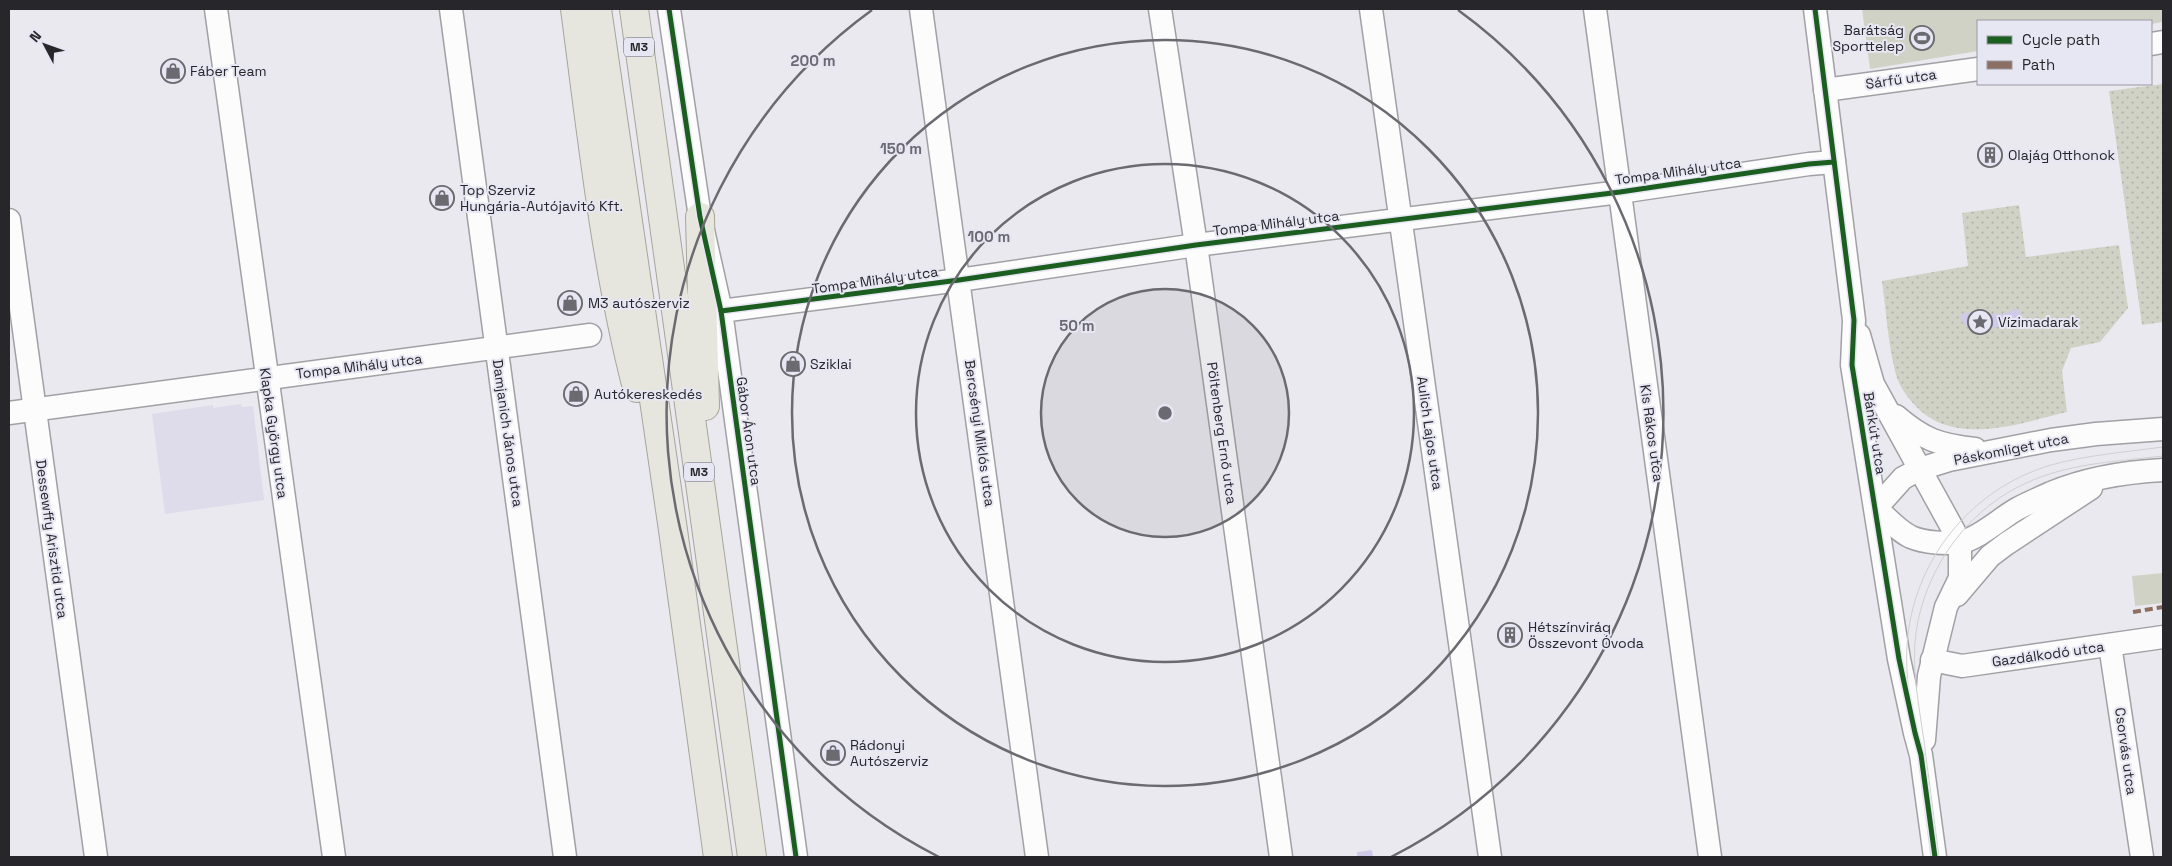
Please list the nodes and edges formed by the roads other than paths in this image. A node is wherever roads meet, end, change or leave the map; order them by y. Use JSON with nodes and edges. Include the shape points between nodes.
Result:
{"nodes":[{"id":1,"x":216,"y":9,"type":"edge"},
{"id":2,"x":451,"y":9,"type":"edge"},
{"id":3,"x":575,"y":9,"type":"edge"},
{"id":4,"x":597,"y":9,"type":"edge"},
{"id":5,"x":634,"y":9,"type":"edge"},
{"id":6,"x":669,"y":9,"type":"edge"},
{"id":7,"x":921,"y":9,"type":"edge"},
{"id":8,"x":1160,"y":9,"type":"edge"},
{"id":9,"x":1371,"y":9,"type":"edge"},
{"id":10,"x":1595,"y":9,"type":"edge"},
{"id":11,"x":1815,"y":9,"type":"edge"},
{"id":12,"x":1977,"y":69,"type":"edge"},
{"id":13,"x":1825,"y":90,"type":"junction"},
{"id":14,"x":1834,"y":162,"type":"junction"},
{"id":15,"x":1620,"y":192,"type":"junction"},
{"id":16,"x":700,"y":217,"type":"junction"},
{"id":17,"x":1400,"y":219,"type":"junction"},
{"id":18,"x":9,"y":220,"type":"edge"},
{"id":19,"x":1196,"y":244,"type":"junction"},
{"id":20,"x":959,"y":280,"type":"junction"},
{"id":21,"x":721,"y":311,"type":"junction"},
{"id":22,"x":1854,"y":320,"type":"junction"},
{"id":23,"x":590,"y":335,"type":"dead end"},
{"id":24,"x":496,"y":348,"type":"junction"},
{"id":25,"x":266,"y":378,"type":"junction"},
{"id":26,"x":1887,"y":407,"type":"junction"},
{"id":27,"x":34,"y":409,"type":"junction"},
{"id":28,"x":9,"y":413,"type":"edge"},
{"id":29,"x":2163,"y":429,"type":"edge"},
{"id":30,"x":1996,"y":451,"type":"junction"},
{"id":31,"x":1920,"y":469,"type":"junction"},
{"id":32,"x":2163,"y":470,"type":"edge"},
{"id":33,"x":2114,"y":475,"type":"junction"},
{"id":34,"x":1876,"y":508,"type":"junction"},
{"id":35,"x":707,"y":528,"type":"junction"},
{"id":36,"x":673,"y":530,"type":"junction"},
{"id":37,"x":1960,"y":542,"type":"junction"},
{"id":38,"x":1946,"y":607,"type":"junction"},
{"id":39,"x":2163,"y":637,"type":"edge"},
{"id":40,"x":2110,"y":645,"type":"junction"},
{"id":41,"x":1932,"y":660,"type":"junction"},
{"id":42,"x":1922,"y":755,"type":"junction"},
{"id":43,"x":96,"y":857,"type":"edge"},
{"id":44,"x":334,"y":857,"type":"edge"},
{"id":45,"x":565,"y":857,"type":"edge"},
{"id":46,"x":718,"y":857,"type":"edge"},
{"id":47,"x":752,"y":857,"type":"edge"},
{"id":48,"x":796,"y":857,"type":"edge"},
{"id":49,"x":1038,"y":857,"type":"edge"},
{"id":50,"x":1281,"y":857,"type":"edge"},
{"id":51,"x":1490,"y":857,"type":"edge"},
{"id":52,"x":1710,"y":857,"type":"edge"},
{"id":53,"x":1934,"y":857,"type":"edge"},
{"id":54,"x":2142,"y":857,"type":"edge"}],
"edges":[{"from":1,"to":25,"type":"street","name":"Klapka György utca"},
{"from":2,"to":24,"type":"street","name":"Damjanich János utca"},
{"from":3,"to":36,"type":"main road","via":[[600,198],[622,331]]},
{"from":4,"to":36,"type":"main road","number":"M3"},
{"from":5,"to":35,"type":"main road","number":"M3"},
{"from":6,"to":16,"type":"street","name":"Gábor Áron utca"},
{"from":7,"to":20,"type":"street","name":"Bercsényi Miklós utca"},
{"from":8,"to":19,"type":"street","name":"Pöltenberg Ernő utca"},
{"from":9,"to":17,"type":"street","name":"Aulich Lajos utca"},
{"from":10,"to":15,"type":"street","name":"Kis Rákos utca"},
{"from":11,"to":13,"type":"street","name":"Bánkút utca"},
{"from":12,"to":13,"type":"street","name":"Sárfű utca"},
{"from":13,"to":14,"type":"street","name":"Bánkút utca"},
{"from":14,"to":15,"type":"street","name":"Tompa Mihály utca"},
{"from":14,"to":22,"type":"street","name":"Bánkút utca"},
{"from":15,"to":17,"type":"street","name":"Tompa Mihály utca"},
{"from":15,"to":52,"type":"street","name":"Kis Rákos utca"},
{"from":16,"to":21,"type":"street","name":"Gábor Áron utca"},
{"from":16,"to":35,"type":"main road"},
{"from":17,"to":19,"type":"street","name":"Tompa Mihály utca"},
{"from":17,"to":51,"type":"street","name":"Aulich Lajos utca"},
{"from":18,"to":27,"type":"street","name":"Dessewffy Arisztid utca"},
{"from":19,"to":20,"type":"street","name":"Tompa Mihály utca"},
{"from":19,"to":50,"type":"street","name":"Pöltenberg Ernő utca"},
{"from":20,"to":21,"type":"street","name":"Tompa Mihály utca"},
{"from":20,"to":49,"type":"street","name":"Bercsényi Miklós utca"},
{"from":21,"to":48,"type":"street","name":"Gábor Áron utca"},
{"from":22,"to":26,"type":"street","name":"Bánkút utca","via":[[1873,384]]},
{"from":22,"to":34,"type":"street","name":"Bánkút utca","via":[[1852,365]]},
{"from":23,"to":24,"type":"street","name":"Tompa Mihály utca"},
{"from":24,"to":25,"type":"street","name":"Tompa Mihály utca"},
{"from":24,"to":45,"type":"street","name":"Damjanich János utca"},
{"from":25,"to":27,"type":"street","name":"Tompa Mihály utca"},
{"from":25,"to":44,"type":"street","name":"Klapka György utca"},
{"from":26,"to":30,"type":"street","via":[[1921,436],[1935,442]]},
{"from":26,"to":31,"type":"street","name":"Bánkút utca"},
{"from":27,"to":28,"type":"street","name":"Tompa Mihály utca"},
{"from":27,"to":43,"type":"street","name":"Dessewffy Arisztid utca"},
{"from":29,"to":30,"type":"street","name":"Páskomliget utca","via":[[2096,434]]},
{"from":30,"to":31,"type":"street","name":"Páskomliget utca"},
{"from":31,"to":34,"type":"street","name":"Páskomliget utca","via":[[1898,483]]},
{"from":31,"to":37,"type":"street","name":"Bánkút utca"},
{"from":32,"to":33,"type":"street"},
{"from":33,"to":37,"type":"street","via":[[2052,492]]},
{"from":33,"to":38,"type":"street","via":[[2006,544],[1977,570]]},
{"from":34,"to":37,"type":"street","via":[[1912,538]]},
{"from":34,"to":42,"type":"street","name":"Bánkút utca","via":[[1899,659]]},
{"from":35,"to":47,"type":"main road","number":"M3"},
{"from":36,"to":46,"type":"main road","number":"M3"},
{"from":37,"to":38,"type":"street","name":"Bánkút utca","via":[[1960,578]]},
{"from":38,"to":41,"type":"street","name":"Bánkút utca"},
{"from":39,"to":40,"type":"street","name":"Gazdálkodó utca"},
{"from":40,"to":41,"type":"street","name":"Gazdálkodó utca","via":[[1962,666]]},
{"from":40,"to":54,"type":"street","name":"Csorvás utca"},
{"from":41,"to":42,"type":"street","name":"Bánkút utca"},
{"from":42,"to":53,"type":"street","name":"Bánkút utca"}]}
